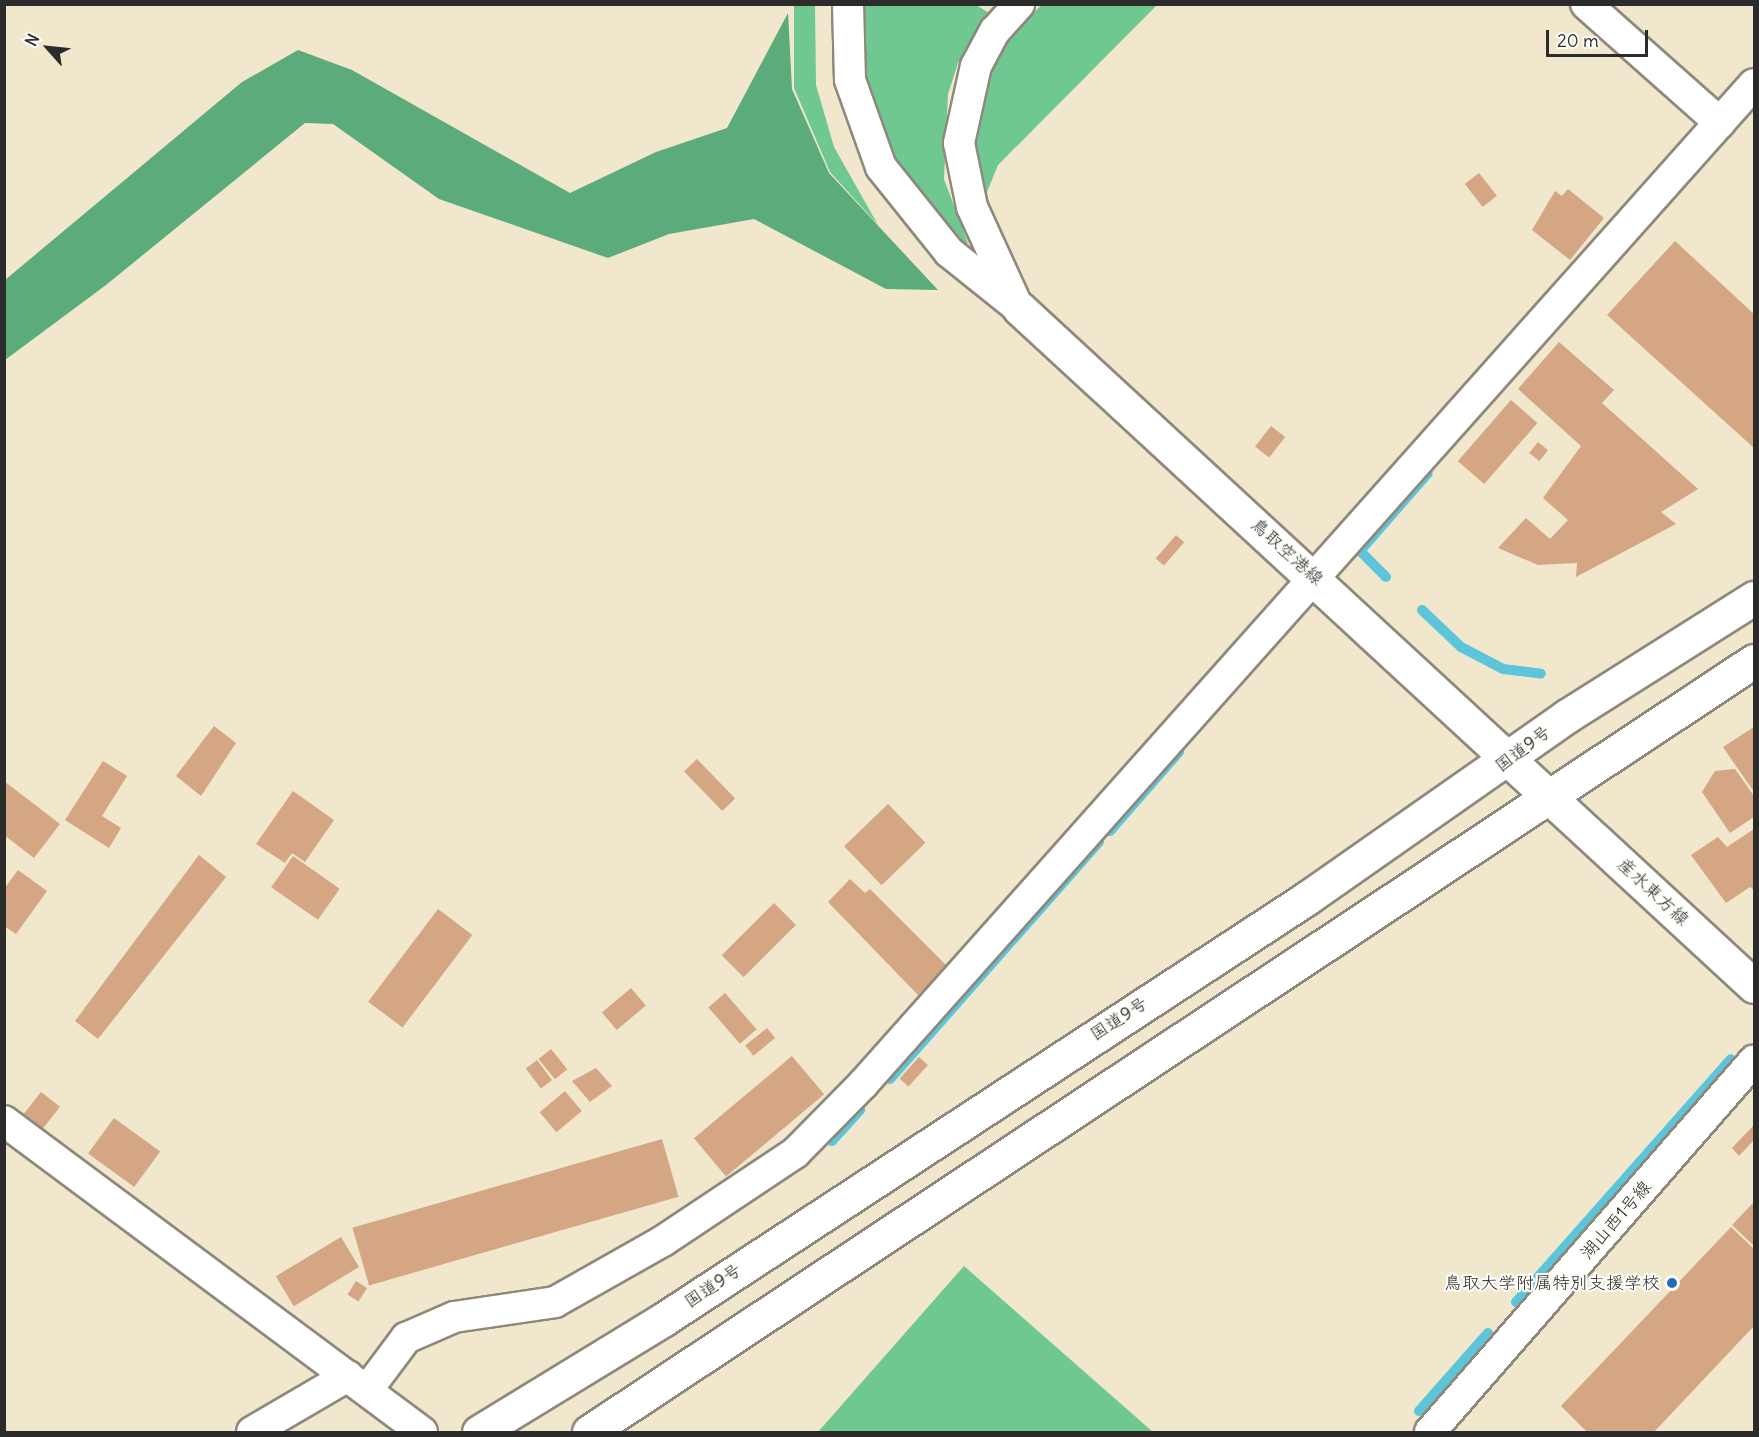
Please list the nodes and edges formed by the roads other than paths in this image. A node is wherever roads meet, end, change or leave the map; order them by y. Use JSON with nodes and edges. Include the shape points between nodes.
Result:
{"nodes":[{"id":1,"x":849,"y":4,"type":"edge"},
{"id":2,"x":1019,"y":4,"type":"edge"},
{"id":3,"x":1587,"y":4,"type":"edge"},
{"id":4,"x":1755,"y":84,"type":"edge"},
{"id":5,"x":1720,"y":123,"type":"junction"},
{"id":6,"x":1019,"y":308,"type":"junction"},
{"id":7,"x":1316,"y":577,"type":"junction"},
{"id":8,"x":1755,"y":598,"type":"edge"},
{"id":9,"x":1755,"y":661,"type":"edge"},
{"id":10,"x":1510,"y":760,"type":"junction"},
{"id":11,"x":1552,"y":798,"type":"junction"},
{"id":12,"x":1755,"y":986,"type":"edge"},
{"id":13,"x":1755,"y":1061,"type":"edge"},
{"id":14,"x":4,"y":1121,"type":"edge"},
{"id":15,"x":358,"y":1382,"type":"junction"},
{"id":16,"x":252,"y":1432,"type":"edge"},
{"id":17,"x":422,"y":1432,"type":"edge"},
{"id":18,"x":479,"y":1432,"type":"edge"},
{"id":19,"x":589,"y":1432,"type":"edge"},
{"id":20,"x":1430,"y":1432,"type":"edge"}],
"edges":[{"from":1,"to":6,"type":"street","via":[[850,80],[880,167],[949,252]]},
{"from":2,"to":6,"type":"street","via":[[995,31],[976,66],[959,143],[972,207]]},
{"from":3,"to":5,"type":"street"},
{"from":4,"to":5,"type":"street"},
{"from":5,"to":7,"type":"street"},
{"from":6,"to":7,"type":"main road","name":"鳥取空港線"},
{"from":7,"to":10,"type":"main road","name":"鳥取空港線"},
{"from":7,"to":15,"type":"street","via":[[795,1153],[663,1241],[555,1302],[454,1317],[406,1338]]},
{"from":8,"to":10,"type":"main road","name":"国道9号","via":[[1567,716]]},
{"from":9,"to":11,"type":"main road","via":[[1616,749]]},
{"from":10,"to":11,"type":"main road","name":"鳥取空港線"},
{"from":10,"to":18,"type":"main road","name":"国道9号","via":[[664,1319]]},
{"from":11,"to":12,"type":"main road","name":"産水東方線"},
{"from":11,"to":19,"type":"main road"},
{"from":13,"to":20,"type":"street","name":"湖山西1号線"},
{"from":14,"to":15,"type":"street"},
{"from":15,"to":16,"type":"street"},
{"from":15,"to":17,"type":"street"}]}
